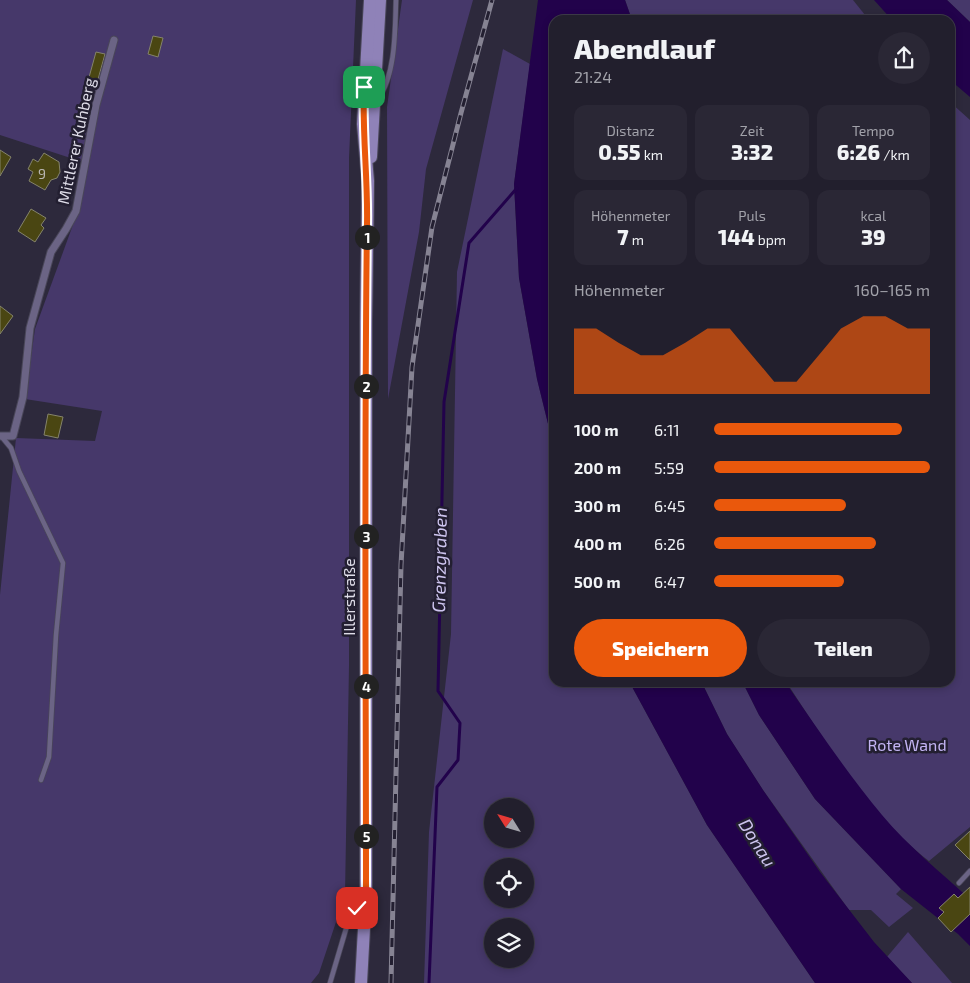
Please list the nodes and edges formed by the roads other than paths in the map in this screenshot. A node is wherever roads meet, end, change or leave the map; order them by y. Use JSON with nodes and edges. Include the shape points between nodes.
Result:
{"nodes":[{"id":1,"x":370,"y":0,"type":"edge"},
{"id":2,"x":380,"y":0,"type":"edge"},
{"id":3,"x":396,"y":0,"type":"edge"},
{"id":4,"x":114,"y":40,"type":"dead end"},
{"id":5,"x":376,"y":102,"type":"junction"},
{"id":6,"x":368,"y":181,"type":"junction"},
{"id":7,"x":0,"y":436,"type":"edge"},
{"id":8,"x":41,"y":780,"type":"dead end"},
{"id":9,"x":970,"y":871,"type":"edge"},
{"id":10,"x":959,"y":882,"type":"dead end"},
{"id":11,"x":366,"y":892,"type":"junction"},
{"id":12,"x":330,"y":983,"type":"edge"},
{"id":13,"x":361,"y":983,"type":"edge"}],
"edges":[{"from":1,"to":6,"type":"main road","name":"Illerstraße","via":[[363,124]]},
{"from":2,"to":5,"type":"main road","name":"Illerstraße"},
{"from":3,"to":5,"type":"lane","via":[[387,82]]},
{"from":4,"to":7,"type":"street","name":"Mittlerer Kuhberg","via":[[96,105],[76,211],[50,252],[30,328],[23,397],[13,436]]},
{"from":5,"to":6,"type":"main road","name":"Illerstraße"},
{"from":6,"to":11,"type":"main road","name":"Illerstraße"},
{"from":7,"to":8,"type":"lane","via":[[11,448],[63,563],[49,757]]},
{"from":9,"to":10,"type":"lane"},
{"from":11,"to":12,"type":"lane","via":[[346,929]]},
{"from":11,"to":13,"type":"main road","name":"Illerstraße"}]}
